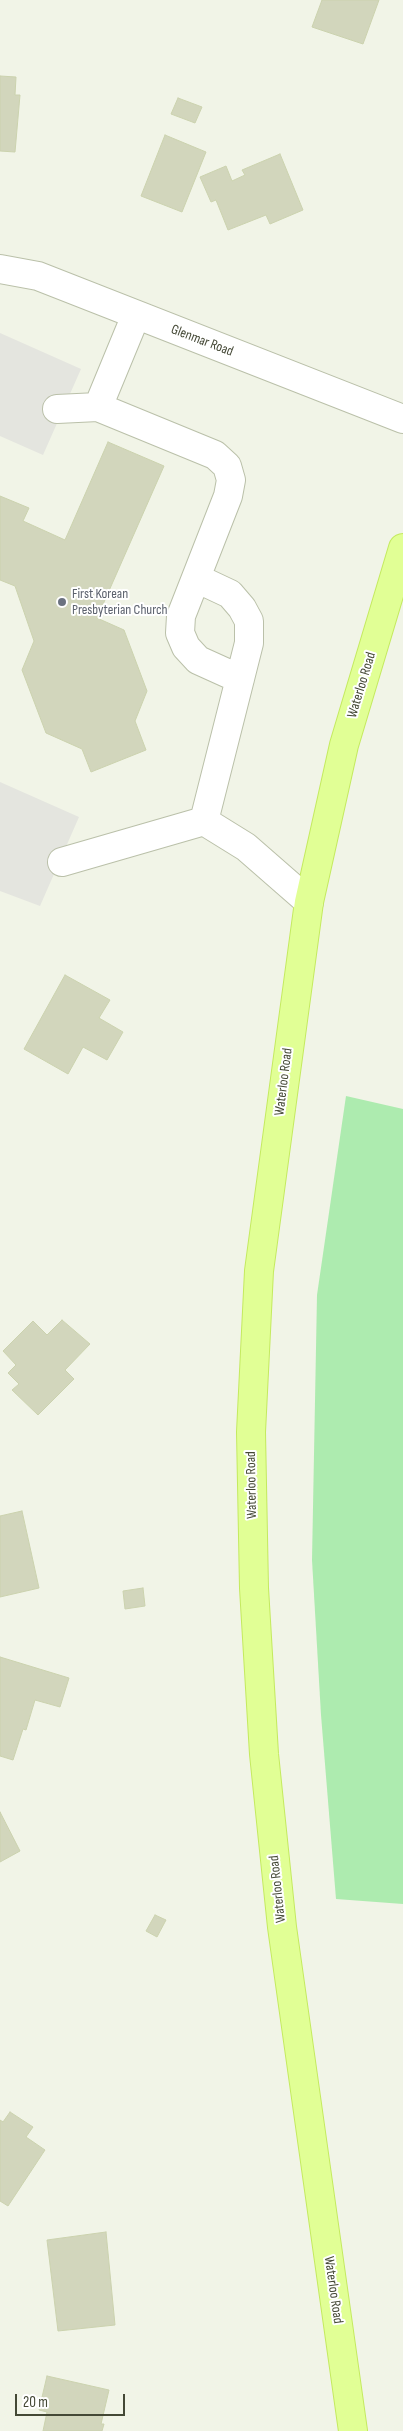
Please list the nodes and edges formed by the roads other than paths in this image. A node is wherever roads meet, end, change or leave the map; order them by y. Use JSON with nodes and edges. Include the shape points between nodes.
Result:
{"nodes":[{"id":1,"x":0,"y":269,"type":"edge"},
{"id":2,"x":136,"y":314,"type":"junction"},
{"id":3,"x":98,"y":407,"type":"junction"},
{"id":4,"x":57,"y":409,"type":"dead end"},
{"id":5,"x":403,"y":419,"type":"edge"},
{"id":6,"x":403,"y":548,"type":"edge"},
{"id":7,"x":196,"y":578,"type":"junction"},
{"id":8,"x":240,"y":679,"type":"junction"},
{"id":9,"x":204,"y":821,"type":"junction"},
{"id":10,"x":62,"y":862,"type":"dead end"},
{"id":11,"x":309,"y":902,"type":"junction"},
{"id":12,"x":353,"y":2431,"type":"edge"}],
"edges":[{"from":1,"to":2,"type":"street","name":"Glenmar Road","via":[[38,276]]},
{"from":2,"to":3,"type":"street"},
{"from":2,"to":5,"type":"street","name":"Glenmar Road"},
{"from":3,"to":4,"type":"street"},
{"from":3,"to":7,"type":"street","via":[[215,456],[227,466],[231,480],[228,496]]},
{"from":6,"to":11,"type":"main road","name":"Waterloo Road","via":[[344,745]]},
{"from":7,"to":8,"type":"street","via":[[230,594],[249,621],[249,643]]},
{"from":7,"to":8,"type":"street","via":[[181,616],[180,633],[186,647],[198,660]]},
{"from":8,"to":9,"type":"street"},
{"from":9,"to":10,"type":"street"},
{"from":9,"to":11,"type":"street","via":[[246,847]]},
{"from":11,"to":12,"type":"main road","name":"Waterloo Road","via":[[259,1271],[251,1432],[254,1588],[264,1754],[282,1927]]}]}
